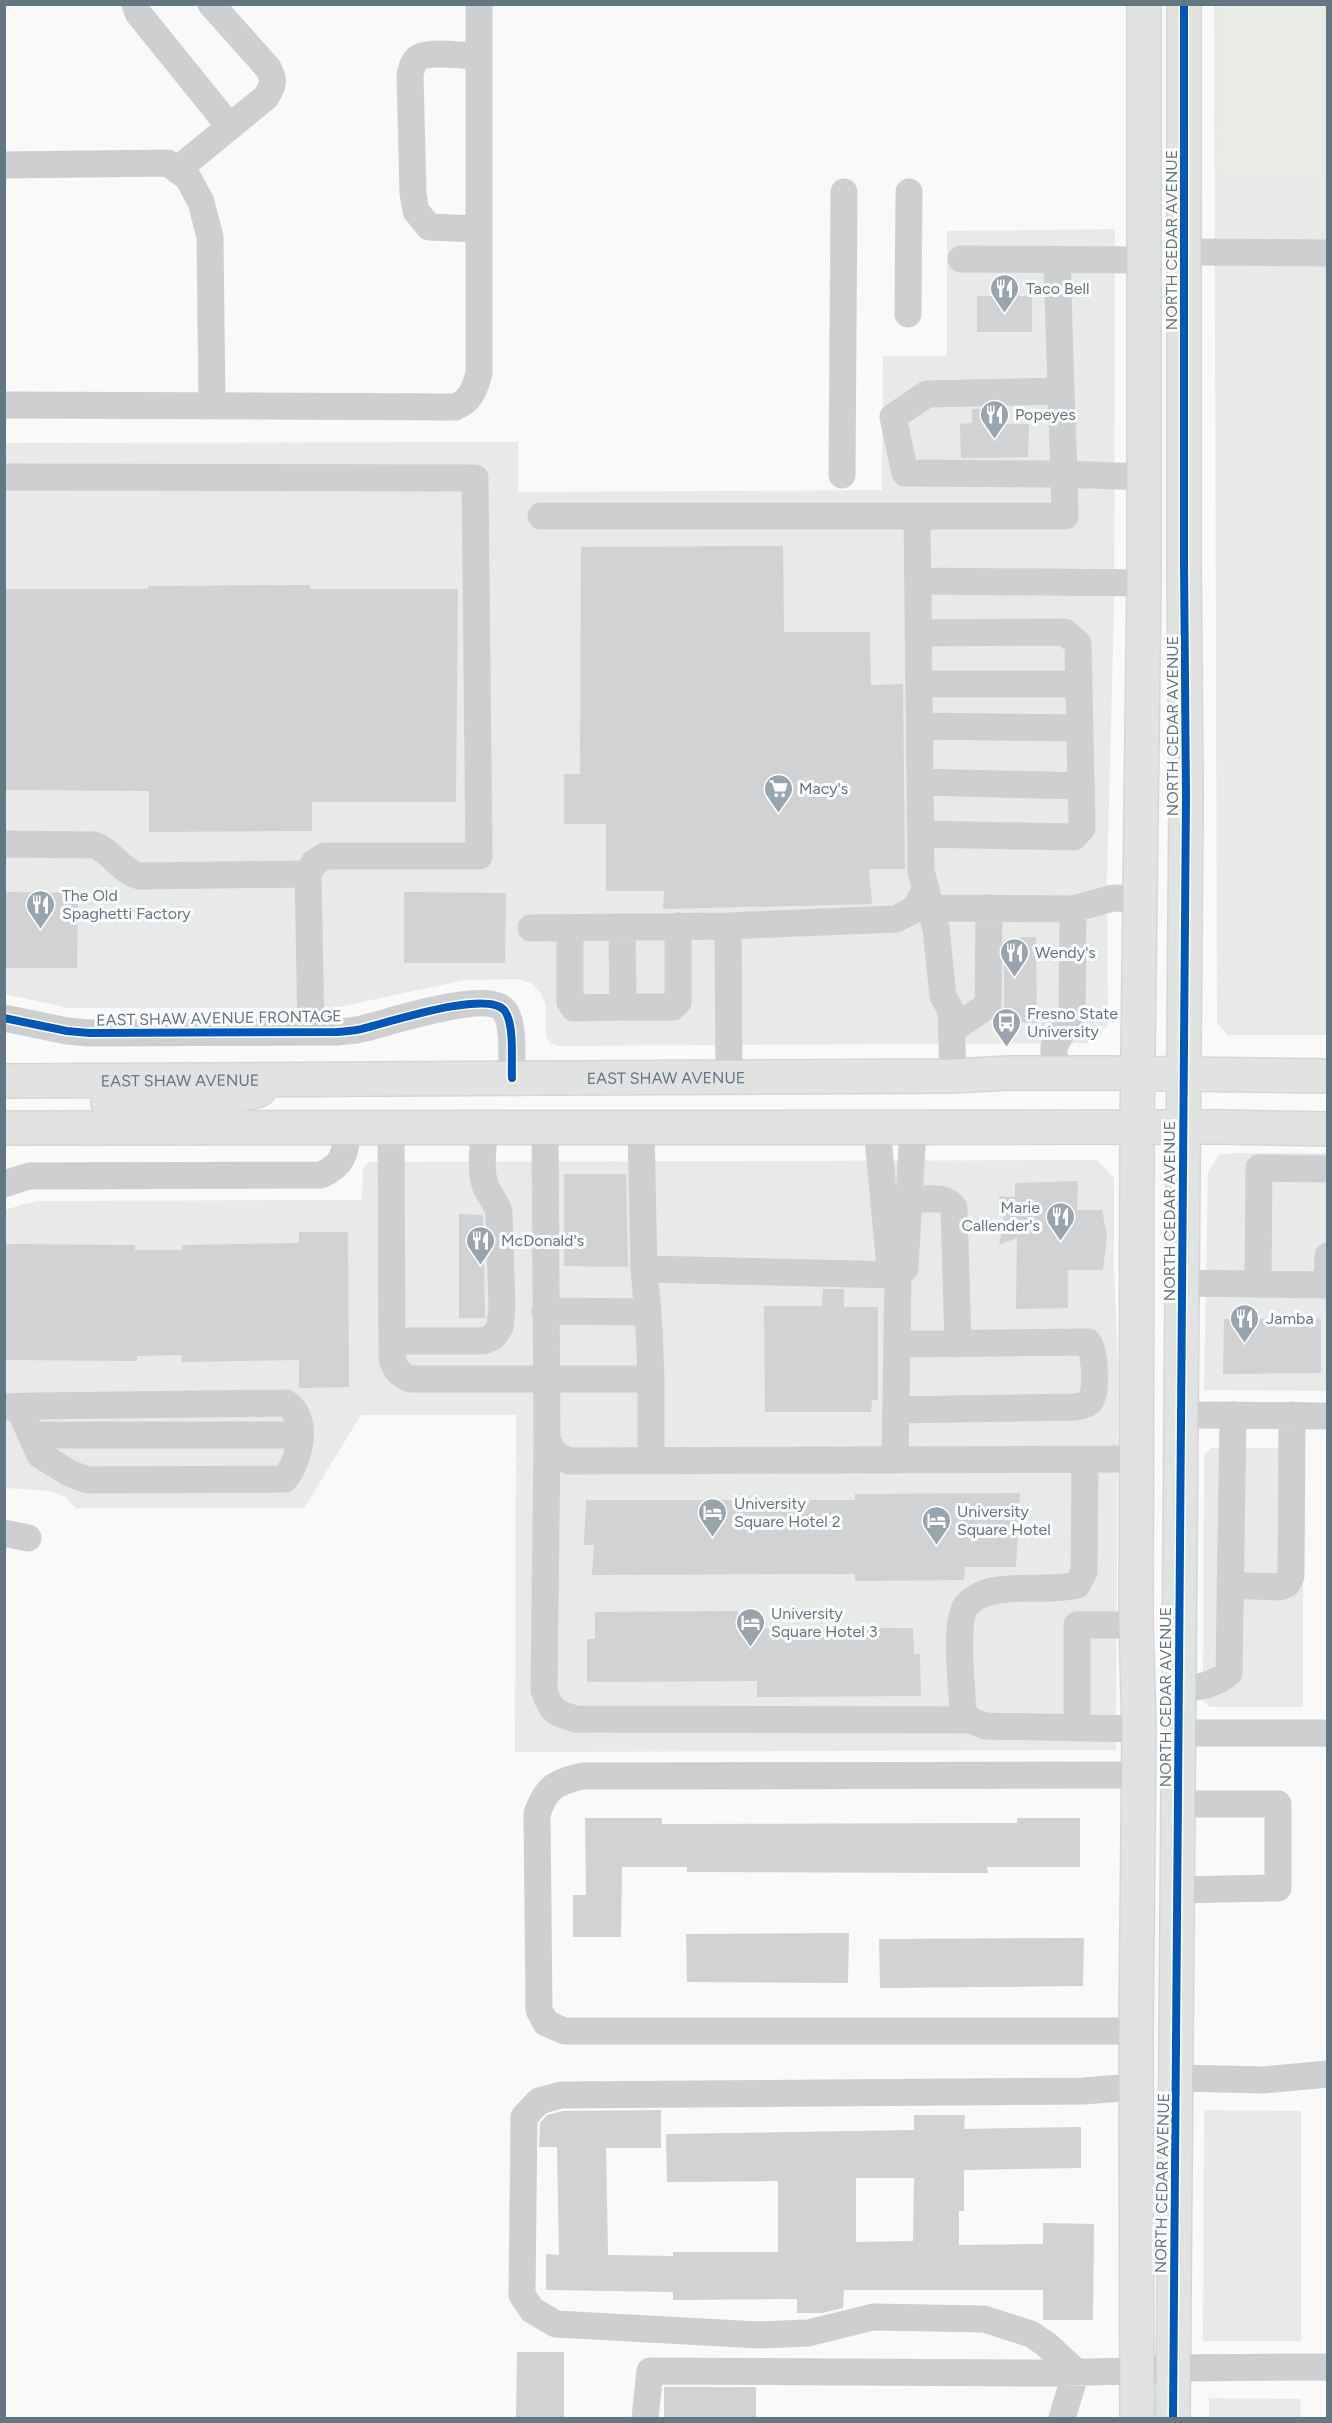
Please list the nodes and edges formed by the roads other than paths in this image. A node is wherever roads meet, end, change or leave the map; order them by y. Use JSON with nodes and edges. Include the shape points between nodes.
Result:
{"nodes":[{"id":1,"x":135,"y":4,"type":"edge"},
{"id":2,"x":211,"y":4,"type":"edge"},
{"id":3,"x":479,"y":4,"type":"edge"},
{"id":4,"x":1144,"y":4,"type":"edge"},
{"id":5,"x":1184,"y":4,"type":"edge"},
{"id":6,"x":479,"y":56,"type":"junction"},
{"id":7,"x":230,"y":127,"type":"junction"},
{"id":8,"x":4,"y":165,"type":"edge"},
{"id":9,"x":177,"y":170,"type":"junction"},
{"id":10,"x":844,"y":192,"type":"dead end"},
{"id":11,"x":909,"y":192,"type":"dead end"},
{"id":12,"x":479,"y":229,"type":"junction"},
{"id":13,"x":1184,"y":252,"type":"junction"},
{"id":14,"x":1328,"y":253,"type":"edge"},
{"id":15,"x":961,"y":259,"type":"dead end"},
{"id":16,"x":1057,"y":260,"type":"junction"},
{"id":17,"x":1143,"y":260,"type":"junction"},
{"id":18,"x":908,"y":314,"type":"dead end"},
{"id":19,"x":1061,"y":391,"type":"junction"},
{"id":20,"x":4,"y":405,"type":"edge"},
{"id":21,"x":212,"y":406,"type":"junction"},
{"id":22,"x":1064,"y":474,"type":"junction"},
{"id":23,"x":842,"y":475,"type":"dead end"},
{"id":24,"x":4,"y":477,"type":"edge"},
{"id":25,"x":1143,"y":477,"type":"junction"},
{"id":26,"x":541,"y":516,"type":"dead end"},
{"id":27,"x":917,"y":516,"type":"junction"},
{"id":28,"x":1184,"y":561,"type":"junction"},
{"id":29,"x":919,"y":581,"type":"junction"},
{"id":30,"x":1144,"y":583,"type":"junction"},
{"id":31,"x":919,"y":633,"type":"junction"},
{"id":32,"x":920,"y":684,"type":"junction"},
{"id":33,"x":1079,"y":684,"type":"junction"},
{"id":34,"x":920,"y":726,"type":"junction"},
{"id":35,"x":1080,"y":728,"type":"junction"},
{"id":36,"x":921,"y":782,"type":"junction"},
{"id":37,"x":1081,"y":786,"type":"junction"},
{"id":38,"x":1186,"y":796,"type":"junction"},
{"id":39,"x":921,"y":834,"type":"junction"},
{"id":40,"x":4,"y":844,"type":"edge"},
{"id":41,"x":308,"y":874,"type":"junction"},
{"id":42,"x":928,"y":898,"type":"junction"},
{"id":43,"x":1139,"y":899,"type":"junction"},
{"id":44,"x":989,"y":908,"type":"junction"},
{"id":45,"x":1073,"y":909,"type":"junction"},
{"id":46,"x":678,"y":926,"type":"junction"},
{"id":47,"x":728,"y":926,"type":"junction"},
{"id":48,"x":622,"y":927,"type":"junction"},
{"id":49,"x":531,"y":928,"type":"dead end"},
{"id":50,"x":570,"y":928,"type":"junction"},
{"id":51,"x":623,"y":1007,"type":"junction"},
{"id":52,"x":4,"y":1018,"type":"edge"},
{"id":53,"x":952,"y":1030,"type":"junction"},
{"id":54,"x":311,"y":1032,"type":"junction"},
{"id":55,"x":1054,"y":1073,"type":"junction"},
{"id":56,"x":1138,"y":1074,"type":"junction"},
{"id":57,"x":1183,"y":1074,"type":"junction"},
{"id":58,"x":953,"y":1076,"type":"junction"},
{"id":59,"x":1328,"y":1076,"type":"edge"},
{"id":60,"x":310,"y":1077,"type":"junction"},
{"id":61,"x":729,"y":1077,"type":"junction"},
{"id":62,"x":512,"y":1078,"type":"junction"},
{"id":63,"x":4,"y":1081,"type":"edge"},
{"id":64,"x":4,"y":1103,"type":"edge"},
{"id":65,"x":348,"y":1126,"type":"junction"},
{"id":66,"x":391,"y":1126,"type":"junction"},
{"id":67,"x":545,"y":1127,"type":"junction"},
{"id":68,"x":878,"y":1127,"type":"junction"},
{"id":69,"x":1183,"y":1127,"type":"junction"},
{"id":70,"x":4,"y":1128,"type":"edge"},
{"id":71,"x":483,"y":1128,"type":"junction"},
{"id":72,"x":641,"y":1128,"type":"junction"},
{"id":73,"x":913,"y":1128,"type":"junction"},
{"id":74,"x":1137,"y":1128,"type":"junction"},
{"id":75,"x":1328,"y":1129,"type":"edge"},
{"id":76,"x":1328,"y":1169,"type":"edge"},
{"id":77,"x":4,"y":1184,"type":"edge"},
{"id":78,"x":909,"y":1200,"type":"junction"},
{"id":79,"x":1328,"y":1256,"type":"edge"},
{"id":80,"x":644,"y":1269,"type":"junction"},
{"id":81,"x":898,"y":1275,"type":"junction"},
{"id":82,"x":1182,"y":1283,"type":"junction"},
{"id":83,"x":1258,"y":1283,"type":"junction"},
{"id":84,"x":1327,"y":1284,"type":"edge"},
{"id":85,"x":545,"y":1311,"type":"junction"},
{"id":86,"x":648,"y":1312,"type":"junction"},
{"id":87,"x":392,"y":1341,"type":"junction"},
{"id":88,"x":897,"y":1344,"type":"junction"},
{"id":89,"x":957,"y":1344,"type":"junction"},
{"id":90,"x":546,"y":1379,"type":"junction"},
{"id":91,"x":651,"y":1379,"type":"junction"},
{"id":92,"x":11,"y":1406,"type":"edge"},
{"id":93,"x":896,"y":1410,"type":"junction"},
{"id":94,"x":1181,"y":1415,"type":"junction"},
{"id":95,"x":1233,"y":1415,"type":"junction"},
{"id":96,"x":1292,"y":1415,"type":"junction"},
{"id":97,"x":1328,"y":1416,"type":"edge"},
{"id":98,"x":31,"y":1435,"type":"junction"},
{"id":99,"x":299,"y":1435,"type":"junction"},
{"id":100,"x":547,"y":1439,"type":"junction"},
{"id":101,"x":1085,"y":1459,"type":"junction"},
{"id":102,"x":1137,"y":1459,"type":"junction"},
{"id":103,"x":651,"y":1460,"type":"junction"},
{"id":104,"x":895,"y":1460,"type":"junction"},
{"id":105,"x":1230,"y":1584,"type":"junction"},
{"id":106,"x":1137,"y":1625,"type":"junction"},
{"id":107,"x":1179,"y":1674,"type":"junction"},
{"id":108,"x":970,"y":1720,"type":"junction"},
{"id":109,"x":1077,"y":1728,"type":"junction"},
{"id":110,"x":1139,"y":1729,"type":"junction"},
{"id":111,"x":1178,"y":1733,"type":"junction"},
{"id":112,"x":1328,"y":1733,"type":"edge"},
{"id":113,"x":1137,"y":1775,"type":"junction"},
{"id":114,"x":1178,"y":1804,"type":"junction"},
{"id":115,"x":1178,"y":1890,"type":"junction"},
{"id":116,"x":1136,"y":2031,"type":"junction"},
{"id":117,"x":1328,"y":2074,"type":"edge"},
{"id":118,"x":1177,"y":2078,"type":"junction"},
{"id":119,"x":1136,"y":2087,"type":"junction"},
{"id":120,"x":1328,"y":2367,"type":"edge"},
{"id":121,"x":1173,"y":2368,"type":"junction"},
{"id":122,"x":1138,"y":2371,"type":"junction"},
{"id":123,"x":1076,"y":2372,"type":"junction"},
{"id":124,"x":645,"y":2418,"type":"edge"},
{"id":125,"x":1062,"y":2418,"type":"edge"},
{"id":126,"x":1137,"y":2418,"type":"edge"},
{"id":127,"x":1173,"y":2418,"type":"edge"}],
"edges":[{"from":1,"to":7,"type":"street","via":[[138,13]]},
{"from":2,"to":7,"type":"street","via":[[273,77],[266,97]]},
{"from":3,"to":6,"type":"street"},
{"from":4,"to":17,"type":"main road","name":"NORTH CEDAR AVENUE"},
{"from":5,"to":13,"type":"main road","name":"NORTH CEDAR AVENUE"},
{"from":6,"to":12,"type":"street"},
{"from":6,"to":12,"type":"street","via":[[420,57],[410,74],[416,211],[429,227]]},
{"from":7,"to":9,"type":"street"},
{"from":8,"to":9,"type":"street","via":[[168,164]]},
{"from":9,"to":21,"type":"street","via":[[188,178],[201,202],[210,237]]},
{"from":10,"to":23,"type":"street"},
{"from":11,"to":18,"type":"street"},
{"from":12,"to":21,"type":"street","via":[[479,373],[475,389],[462,404]]},
{"from":13,"to":14,"type":"street"},
{"from":13,"to":28,"type":"main road","name":"NORTH CEDAR AVENUE"},
{"from":15,"to":16,"type":"street"},
{"from":16,"to":17,"type":"street"},
{"from":16,"to":19,"type":"street"},
{"from":17,"to":25,"type":"main road","name":"NORTH CEDAR AVENUE"},
{"from":19,"to":22,"type":"street"},
{"from":19,"to":22,"type":"street","via":[[927,394],[893,417],[905,473]]},
{"from":20,"to":21,"type":"street"},
{"from":22,"to":25,"type":"street"},
{"from":22,"to":27,"type":"street","via":[[1065,516]]},
{"from":24,"to":41,"type":"street","via":[[475,478],[479,856],[325,856],[314,863]]},
{"from":25,"to":28,"type":"main road","via":[[1164,503],[1168,548]]},
{"from":25,"to":30,"type":"main road","name":"NORTH CEDAR AVENUE"},
{"from":26,"to":27,"type":"street"},
{"from":27,"to":29,"type":"street"},
{"from":28,"to":38,"type":"main road","name":"NORTH CEDAR AVENUE"},
{"from":29,"to":30,"type":"street"},
{"from":29,"to":31,"type":"street"},
{"from":30,"to":38,"type":"main road","via":[[1163,602],[1165,714]]},
{"from":30,"to":43,"type":"main road","name":"NORTH CEDAR AVENUE"},
{"from":31,"to":32,"type":"street"},
{"from":31,"to":33,"type":"street","via":[[1065,632],[1078,644]]},
{"from":32,"to":33,"type":"street"},
{"from":32,"to":34,"type":"street"},
{"from":33,"to":35,"type":"street"},
{"from":34,"to":35,"type":"street"},
{"from":34,"to":36,"type":"street"},
{"from":35,"to":37,"type":"street"},
{"from":36,"to":37,"type":"street"},
{"from":36,"to":39,"type":"street"},
{"from":37,"to":39,"type":"street","via":[[1082,828],[1074,837]]},
{"from":38,"to":57,"type":"main road","name":"NORTH CEDAR AVENUE"},
{"from":39,"to":42,"type":"street","via":[[921,871]]},
{"from":40,"to":41,"type":"street","via":[[94,845],[140,876]]},
{"from":41,"to":54,"type":"street"},
{"from":42,"to":44,"type":"street"},
{"from":42,"to":47,"type":"street","via":[[896,919]]},
{"from":42,"to":53,"type":"street","via":[[936,929],[939,978],[951,1011]]},
{"from":43,"to":45,"type":"street","via":[[1113,898]]},
{"from":43,"to":56,"type":"main road","name":"NORTH CEDAR AVENUE"},
{"from":44,"to":45,"type":"street"},
{"from":44,"to":53,"type":"street","via":[[988,1005]]},
{"from":45,"to":55,"type":"street","via":[[1072,1016],[1054,1046]]},
{"from":46,"to":47,"type":"street"},
{"from":46,"to":48,"type":"street"},
{"from":46,"to":51,"type":"street","via":[[678,1002],[674,1007]]},
{"from":47,"to":61,"type":"street"},
{"from":48,"to":50,"type":"street"},
{"from":48,"to":51,"type":"street"},
{"from":49,"to":50,"type":"street"},
{"from":50,"to":51,"type":"street","via":[[570,1002],[574,1008]]},
{"from":52,"to":54,"type":"street","name":"EAST SHAW AVENUE FRONTAGE","via":[[89,1033]]},
{"from":53,"to":58,"type":"street"},
{"from":54,"to":62,"type":"street","name":"EAST SHAW AVENUE FRONTAGE","via":[[362,1029],[454,1006],[492,1004],[505,1011],[508,1018]]},
{"from":55,"to":56,"type":"main road","name":"EAST SHAW AVENUE"},
{"from":55,"to":58,"type":"main road","name":"EAST SHAW AVENUE"},
{"from":56,"to":57,"type":"main road","name":"EAST SHAW AVENUE"},
{"from":56,"to":74,"type":"main road","name":"NORTH CEDAR AVENUE"},
{"from":57,"to":59,"type":"main road","name":"EAST SHAW AVENUE"},
{"from":57,"to":69,"type":"main road","name":"NORTH CEDAR AVENUE"},
{"from":58,"to":61,"type":"main road","name":"EAST SHAW AVENUE"},
{"from":60,"to":62,"type":"main road","name":"EAST SHAW AVENUE"},
{"from":60,"to":63,"type":"main road","name":"EAST SHAW AVENUE"},
{"from":60,"to":64,"type":"main road","via":[[213,1102]]},
{"from":61,"to":62,"type":"main road","name":"EAST SHAW AVENUE"},
{"from":65,"to":66,"type":"main road"},
{"from":65,"to":70,"type":"main road"},
{"from":65,"to":77,"type":"street","via":[[344,1154],[338,1164],[321,1175],[29,1176]]},
{"from":66,"to":71,"type":"main road"},
{"from":66,"to":87,"type":"street"},
{"from":67,"to":71,"type":"main road"},
{"from":67,"to":72,"type":"main road"},
{"from":67,"to":85,"type":"street"},
{"from":68,"to":72,"type":"main road"},
{"from":68,"to":73,"type":"main road"},
{"from":68,"to":81,"type":"street","via":[[890,1267]]},
{"from":69,"to":74,"type":"main road"},
{"from":69,"to":75,"type":"main road"},
{"from":69,"to":82,"type":"main road","name":"NORTH CEDAR AVENUE"},
{"from":71,"to":87,"type":"street","via":[[483,1177],[499,1212],[500,1327],[493,1337],[483,1341]]},
{"from":72,"to":80,"type":"street"},
{"from":73,"to":74,"type":"main road"},
{"from":73,"to":78,"type":"street"},
{"from":74,"to":102,"type":"main road","name":"NORTH CEDAR AVENUE"},
{"from":76,"to":83,"type":"street","via":[[1259,1168]]},
{"from":78,"to":81,"type":"street","via":[[905,1268]]},
{"from":78,"to":89,"type":"street","via":[[945,1199],[954,1208]]},
{"from":79,"to":84,"type":"street"},
{"from":80,"to":81,"type":"street"},
{"from":80,"to":86,"type":"street"},
{"from":81,"to":88,"type":"street"},
{"from":82,"to":83,"type":"street"},
{"from":82,"to":94,"type":"main road","name":"NORTH CEDAR AVENUE"},
{"from":83,"to":84,"type":"street"},
{"from":85,"to":86,"type":"street"},
{"from":85,"to":90,"type":"street"},
{"from":86,"to":91,"type":"street"},
{"from":87,"to":90,"type":"street","via":[[394,1368],[410,1379]]},
{"from":88,"to":89,"type":"street"},
{"from":88,"to":93,"type":"street"},
{"from":89,"to":93,"type":"street","via":[[1088,1342],[1094,1356],[1091,1400],[1074,1407]]},
{"from":90,"to":91,"type":"street"},
{"from":90,"to":100,"type":"street"},
{"from":91,"to":103,"type":"street"},
{"from":92,"to":98,"type":"street"},
{"from":92,"to":99,"type":"street","via":[[286,1403],[295,1408],[301,1422]]},
{"from":93,"to":104,"type":"street"},
{"from":94,"to":95,"type":"street"},
{"from":94,"to":107,"type":"main road","name":"NORTH CEDAR AVENUE"},
{"from":95,"to":96,"type":"street"},
{"from":95,"to":105,"type":"street"},
{"from":96,"to":97,"type":"street"},
{"from":96,"to":105,"type":"street","via":[[1291,1576],[1287,1584],[1279,1587]]},
{"from":98,"to":99,"type":"street"},
{"from":98,"to":99,"type":"street","via":[[40,1455],[87,1480],[285,1479],[292,1470]]},
{"from":100,"to":103,"type":"street","via":[[554,1454],[570,1461]]},
{"from":100,"to":108,"type":"street","via":[[544,1690],[549,1706],[558,1713],[576,1719]]},
{"from":101,"to":102,"type":"street"},
{"from":101,"to":104,"type":"street"},
{"from":101,"to":108,"type":"street","via":[[1084,1572],[1077,1584],[982,1594],[967,1605],[960,1620],[963,1712]]},
{"from":102,"to":106,"type":"main road","name":"NORTH CEDAR AVENUE"},
{"from":102,"to":107,"type":"main road","via":[[1154,1468],[1160,1480],[1163,1550]]},
{"from":103,"to":104,"type":"street"},
{"from":105,"to":107,"type":"street","via":[[1229,1672],[1216,1683],[1202,1687]]},
{"from":106,"to":109,"type":"street","via":[[1077,1625]]},
{"from":106,"to":110,"type":"main road","name":"NORTH CEDAR AVENUE"},
{"from":106,"to":111,"type":"main road","via":[[1158,1651],[1160,1716]]},
{"from":107,"to":111,"type":"main road","name":"NORTH CEDAR AVENUE"},
{"from":108,"to":109,"type":"street","via":[[985,1726]]},
{"from":109,"to":110,"type":"street"},
{"from":110,"to":113,"type":"main road","name":"NORTH CEDAR AVENUE"},
{"from":110,"to":114,"type":"main road","via":[[1158,1744],[1162,1788]]},
{"from":111,"to":112,"type":"street"},
{"from":111,"to":114,"type":"main road","name":"NORTH CEDAR AVENUE"},
{"from":113,"to":116,"type":"main road","name":"NORTH CEDAR AVENUE"},
{"from":113,"to":116,"type":"street","via":[[582,1776],[558,1782],[543,1797],[537,1814],[539,2010],[546,2023],[564,2031]]},
{"from":114,"to":115,"type":"main road","name":"NORTH CEDAR AVENUE"},
{"from":114,"to":115,"type":"street","via":[[1278,1804],[1278,1888]]},
{"from":115,"to":118,"type":"main road","name":"NORTH CEDAR AVENUE"},
{"from":116,"to":119,"type":"main road","name":"NORTH CEDAR AVENUE"},
{"from":117,"to":118,"type":"street","via":[[1263,2080]]},
{"from":118,"to":121,"type":"main road","name":"NORTH CEDAR AVENUE"},
{"from":119,"to":122,"type":"main road","name":"NORTH CEDAR AVENUE"},
{"from":119,"to":123,"type":"street","via":[[1083,2091],[561,2095],[539,2101],[524,2117],[522,2295],[532,2310],[556,2324],[759,2335],[808,2333],[873,2317],[984,2319],[1031,2334]]},
{"from":120,"to":121,"type":"street"},
{"from":121,"to":122,"type":"street"},
{"from":121,"to":127,"type":"main road","name":"NORTH CEDAR AVENUE"},
{"from":122,"to":123,"type":"street"},
{"from":122,"to":126,"type":"main road","name":"NORTH CEDAR AVENUE"},
{"from":123,"to":124,"type":"street","via":[[650,2371]]},
{"from":123,"to":125,"type":"street"}]}
